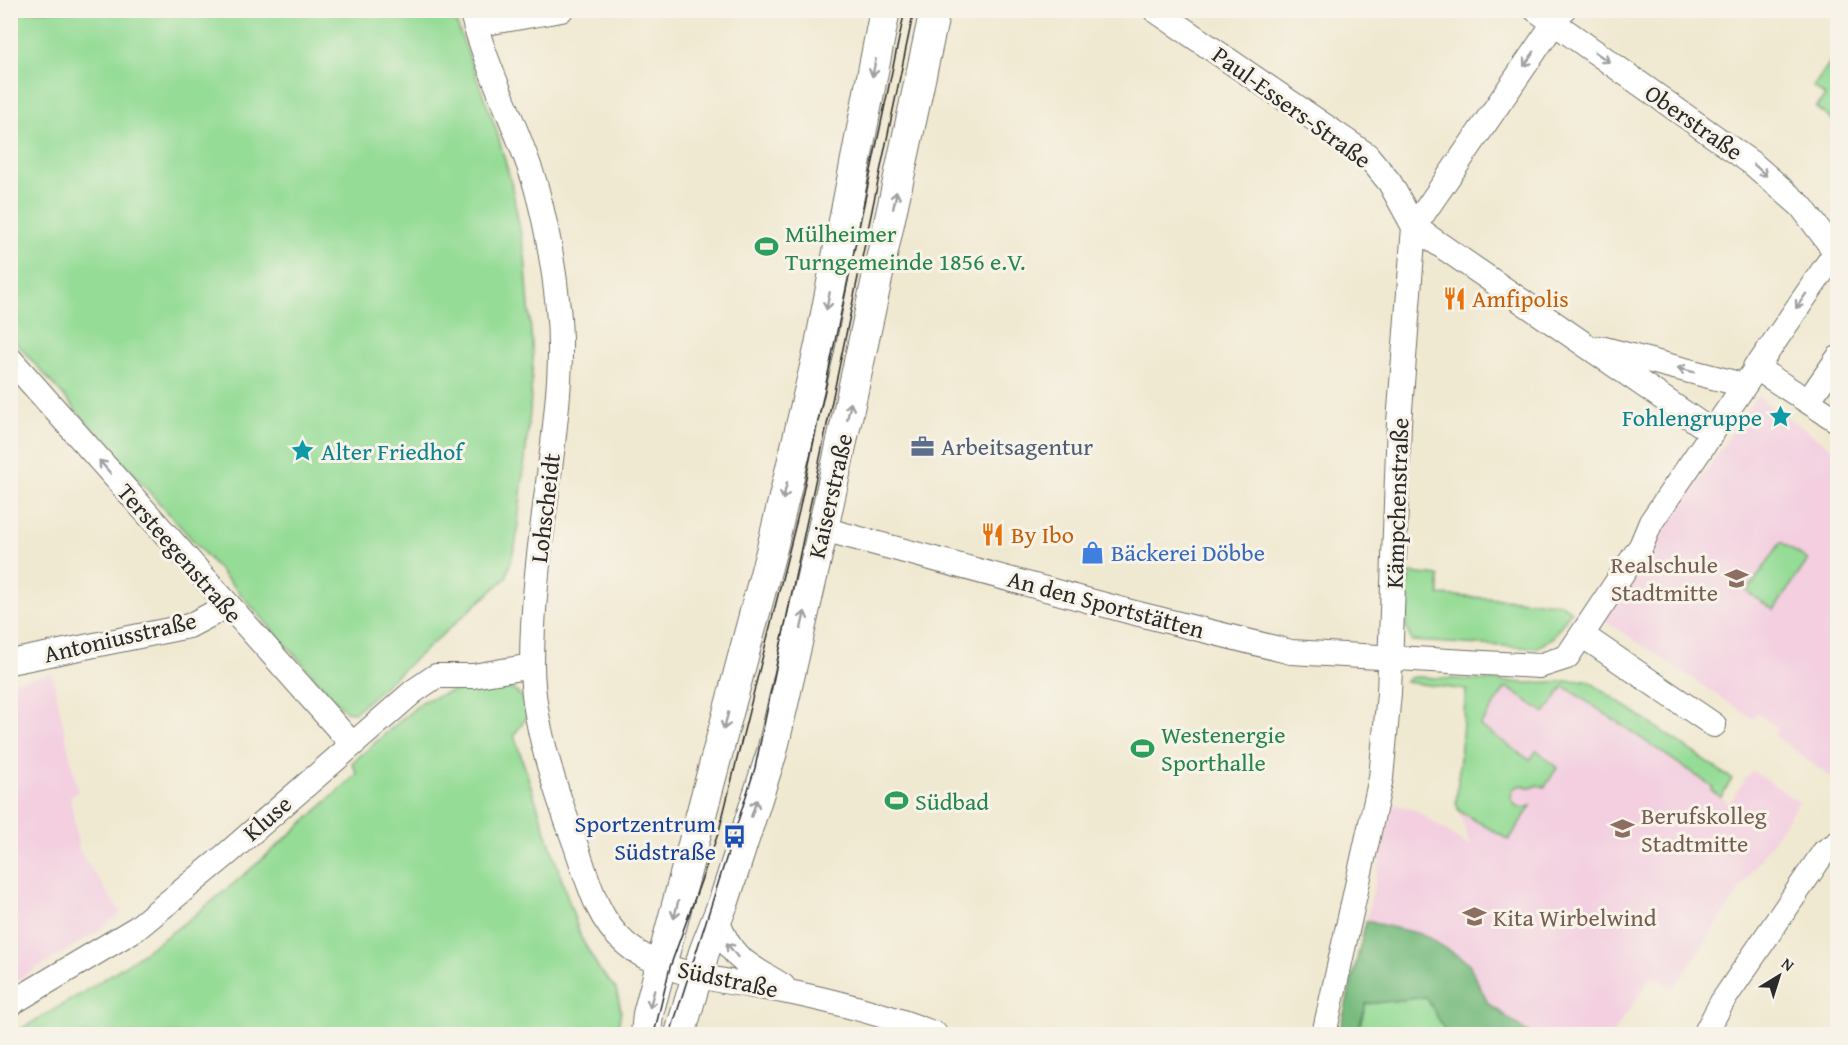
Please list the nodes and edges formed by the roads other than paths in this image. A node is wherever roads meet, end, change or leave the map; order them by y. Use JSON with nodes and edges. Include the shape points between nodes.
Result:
{"nodes":[{"id":1,"x":561,"y":10,"type":"edge"},
{"id":2,"x":885,"y":10,"type":"edge"},
{"id":3,"x":935,"y":10,"type":"edge"},
{"id":4,"x":1155,"y":10,"type":"edge"},
{"id":5,"x":1551,"y":15,"type":"edge"},
{"id":6,"x":473,"y":18,"type":"edge"},
{"id":7,"x":1414,"y":227,"type":"junction"},
{"id":8,"x":1836,"y":254,"type":"edge"},
{"id":9,"x":1587,"y":344,"type":"junction"},
{"id":10,"x":1838,"y":358,"type":"edge"},
{"id":11,"x":10,"y":359,"type":"edge"},
{"id":12,"x":1749,"y":376,"type":"junction"},
{"id":13,"x":1808,"y":400,"type":"junction"},
{"id":14,"x":1838,"y":421,"type":"edge"},
{"id":15,"x":1712,"y":432,"type":"junction"},
{"id":16,"x":823,"y":529,"type":"junction"},
{"id":17,"x":227,"y":606,"type":"junction"},
{"id":18,"x":1582,"y":636,"type":"junction"},
{"id":19,"x":1392,"y":656,"type":"junction"},
{"id":20,"x":10,"y":662,"type":"edge"},
{"id":21,"x":532,"y":666,"type":"junction"},
{"id":22,"x":1714,"y":726,"type":"dead end"},
{"id":23,"x":352,"y":744,"type":"junction"},
{"id":24,"x":1838,"y":843,"type":"edge"},
{"id":25,"x":717,"y":920,"type":"junction"},
{"id":26,"x":662,"y":964,"type":"junction"},
{"id":27,"x":697,"y":974,"type":"junction"},
{"id":28,"x":795,"y":993,"type":"junction"},
{"id":29,"x":10,"y":1004,"type":"edge"},
{"id":30,"x":646,"y":1035,"type":"edge"},
{"id":31,"x":680,"y":1035,"type":"edge"},
{"id":32,"x":935,"y":1035,"type":"edge"},
{"id":33,"x":1324,"y":1035,"type":"edge"},
{"id":34,"x":1705,"y":1035,"type":"edge"}],
"edges":[{"from":1,"to":6,"type":"street"},
{"from":2,"to":26,"type":"main road","name":"Kaiserstraße","one_way":true,"via":[[819,350],[772,548]]},
{"from":16,"to":3,"type":"main road","name":"Kaiserstraße","one_way":true},
{"from":4,"to":7,"type":"street","name":"Paul-Essers-Straße","via":[[1367,155],[1390,183]]},
{"from":5,"to":7,"type":"street","one_way":true},
{"from":5,"to":8,"type":"street","name":"Oberstraße","one_way":true,"via":[[1752,164],[1801,206]]},
{"from":6,"to":21,"type":"street","name":"Lohscheidt","via":[[535,185],[550,247],[559,313],[560,383],[537,583]]},
{"from":7,"to":9,"type":"street","name":"Paul-Essers-Straße"},
{"from":7,"to":19,"type":"street","name":"Kämpchenstraße","via":[[1399,423]]},
{"from":8,"to":12,"type":"street","name":"Oberstraße","one_way":true},
{"from":12,"to":9,"type":"street","name":"Paul-Essers-Straße","one_way":true},
{"from":9,"to":15,"type":"street","name":"Paul-Essers-Straße"},
{"from":10,"to":13,"type":"street"},
{"from":17,"to":11,"type":"street","name":"Tersteegenstraße","one_way":true},
{"from":12,"to":13,"type":"street"},
{"from":12,"to":15,"type":"street","name":"Oberstraße"},
{"from":13,"to":14,"type":"street"},
{"from":15,"to":18,"type":"street","name":"Oberstraße","via":[[1651,522],[1641,546]]},
{"from":16,"to":19,"type":"street","name":"An den Sportstätten","via":[[1291,651]]},
{"from":25,"to":16,"type":"main road","name":"Kaiserstraße","one_way":true,"via":[[772,752]]},
{"from":17,"to":20,"type":"street","name":"Antoniusstraße","via":[[189,626]]},
{"from":17,"to":23,"type":"street","name":"Tersteegenstraße"},
{"from":18,"to":19,"type":"street","name":"An den Sportstätten","via":[[1567,657],[1539,666]]},
{"from":18,"to":22,"type":"street"},
{"from":19,"to":33,"type":"street","name":"Kämpchenstraße","via":[[1379,796]]},
{"from":21,"to":23,"type":"street","name":"Kluse","via":[[472,676],[436,676]]},
{"from":21,"to":26,"type":"street","name":"Lohscheidt","via":[[538,718],[554,778],[603,918],[624,942]]},
{"from":23,"to":29,"type":"street","name":"Kluse","via":[[137,928]]},
{"from":24,"to":34,"type":"street","via":[[1824,852],[1722,1002]]},
{"from":25,"to":27,"type":"main road","name":"Kaiserstraße"},
{"from":28,"to":25,"type":"street","name":"Südstraße","one_way":true,"via":[[728,948]]},
{"from":26,"to":27,"type":"street","name":"Südstraße"},
{"from":26,"to":30,"type":"main road","name":"Kaiserstraße","one_way":true},
{"from":27,"to":28,"type":"street","name":"Südstraße"},
{"from":27,"to":31,"type":"main road","name":"Kaiserstraße"},
{"from":28,"to":32,"type":"street","name":"Südstraße","via":[[883,1014]]}]}
